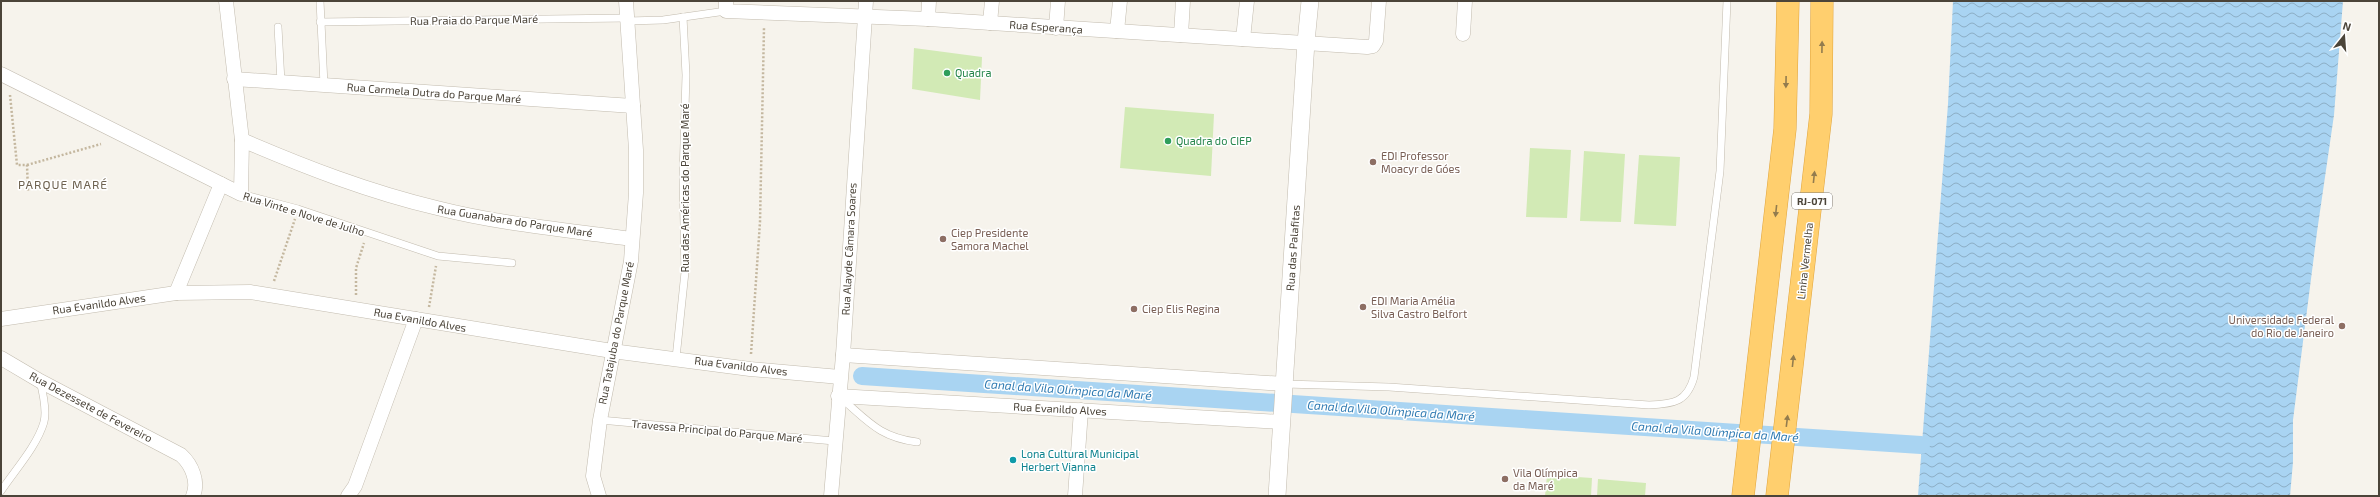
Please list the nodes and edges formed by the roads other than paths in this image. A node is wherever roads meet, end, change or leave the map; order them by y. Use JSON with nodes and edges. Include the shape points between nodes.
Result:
{"nodes":[{"id":1,"x":226,"y":1,"type":"edge"},
{"id":2,"x":320,"y":1,"type":"edge"},
{"id":3,"x":626,"y":1,"type":"edge"},
{"id":4,"x":866,"y":1,"type":"edge"},
{"id":5,"x":929,"y":1,"type":"edge"},
{"id":6,"x":992,"y":1,"type":"edge"},
{"id":7,"x":1058,"y":1,"type":"edge"},
{"id":8,"x":1120,"y":1,"type":"edge"},
{"id":9,"x":1183,"y":1,"type":"edge"},
{"id":10,"x":1246,"y":1,"type":"edge"},
{"id":11,"x":1310,"y":1,"type":"edge"},
{"id":12,"x":1379,"y":1,"type":"edge"},
{"id":13,"x":1465,"y":1,"type":"edge"},
{"id":14,"x":1727,"y":1,"type":"edge"},
{"id":15,"x":1788,"y":1,"type":"edge"},
{"id":16,"x":1822,"y":1,"type":"edge"},
{"id":17,"x":726,"y":6,"type":"edge"},
{"id":18,"x":795,"y":7,"type":"edge"},
{"id":19,"x":683,"y":17,"type":"junction"},
{"id":20,"x":865,"y":18,"type":"junction"},
{"id":21,"x":928,"y":19,"type":"junction"},
{"id":22,"x":628,"y":20,"type":"junction"},
{"id":23,"x":320,"y":22,"type":"junction"},
{"id":24,"x":990,"y":23,"type":"junction"},
{"id":25,"x":278,"y":27,"type":"dead end"},
{"id":26,"x":1056,"y":28,"type":"junction"},
{"id":27,"x":1117,"y":31,"type":"junction"},
{"id":28,"x":1464,"y":34,"type":"dead end"},
{"id":29,"x":1180,"y":35,"type":"junction"},
{"id":30,"x":1243,"y":39,"type":"junction"},
{"id":31,"x":1306,"y":42,"type":"junction"},
{"id":32,"x":5,"y":76,"type":"edge"},
{"id":33,"x":234,"y":79,"type":"junction"},
{"id":34,"x":281,"y":82,"type":"junction"},
{"id":35,"x":324,"y":85,"type":"junction"},
{"id":36,"x":633,"y":106,"type":"junction"},
{"id":37,"x":242,"y":140,"type":"junction"},
{"id":38,"x":221,"y":184,"type":"junction"},
{"id":39,"x":240,"y":194,"type":"junction"},
{"id":40,"x":632,"y":239,"type":"junction"},
{"id":41,"x":512,"y":264,"type":"dead end"},
{"id":42,"x":176,"y":292,"type":"junction"},
{"id":43,"x":1,"y":320,"type":"edge"},
{"id":44,"x":421,"y":320,"type":"junction"},
{"id":45,"x":612,"y":351,"type":"junction"},
{"id":46,"x":843,"y":355,"type":"junction"},
{"id":47,"x":1,"y":358,"type":"edge"},
{"id":48,"x":676,"y":358,"type":"junction"},
{"id":49,"x":840,"y":376,"type":"junction"},
{"id":50,"x":40,"y":381,"type":"junction"},
{"id":51,"x":1285,"y":388,"type":"junction"},
{"id":52,"x":838,"y":396,"type":"junction"},
{"id":53,"x":1081,"y":410,"type":"junction"},
{"id":54,"x":1283,"y":416,"type":"junction"},
{"id":55,"x":600,"y":420,"type":"junction"},
{"id":56,"x":834,"y":441,"type":"junction"},
{"id":57,"x":916,"y":442,"type":"dead end"},
{"id":58,"x":1,"y":491,"type":"edge"},
{"id":59,"x":193,"y":496,"type":"edge"},
{"id":60,"x":348,"y":496,"type":"edge"},
{"id":61,"x":599,"y":496,"type":"edge"},
{"id":62,"x":831,"y":496,"type":"edge"},
{"id":63,"x":1076,"y":496,"type":"edge"},
{"id":64,"x":1277,"y":496,"type":"edge"},
{"id":65,"x":1742,"y":496,"type":"edge"},
{"id":66,"x":1777,"y":496,"type":"edge"}],
"edges":[{"from":1,"to":33,"type":"street"},
{"from":2,"to":23,"type":"lane"},
{"from":3,"to":22,"type":"street","name":"Rua Tatajuba do Parque Maré"},
{"from":4,"to":20,"type":"street","name":"Rua Alayde Câmara Soares"},
{"from":5,"to":21,"type":"street"},
{"from":6,"to":24,"type":"street"},
{"from":7,"to":26,"type":"street"},
{"from":8,"to":27,"type":"street"},
{"from":9,"to":29,"type":"street"},
{"from":10,"to":30,"type":"street"},
{"from":11,"to":31,"type":"street","name":"Rua das Palafitas"},
{"from":12,"to":31,"type":"street","name":"Rua Esperança","via":[[1376,41],[1373,46]]},
{"from":13,"to":28,"type":"street"},
{"from":14,"to":51,"type":"lane","via":[[1720,171],[1694,376],[1688,393],[1679,400],[1650,405],[1389,387]]},
{"from":15,"to":65,"type":"highway","number":"RJ-071","one_way":true,"via":[[1785,129]]},
{"from":66,"to":16,"type":"highway","name":"Linha Vermelha","number":"RJ-071","one_way":true,"via":[[1821,114]]},
{"from":17,"to":18,"type":"street","name":"Rua Esperança","via":[[765,11]]},
{"from":17,"to":19,"type":"lane","name":"Rua Praia do Parque Maré"},
{"from":18,"to":20,"type":"street","name":"Rua Esperança"},
{"from":19,"to":22,"type":"lane","name":"Rua Praia do Parque Maré"},
{"from":19,"to":48,"type":"lane","name":"Rua das Américas do Parque Maré","via":[[686,75],[683,177],[685,272]]},
{"from":20,"to":21,"type":"street","name":"Rua Esperança"},
{"from":20,"to":46,"type":"street","name":"Rua Alayde Câmara Soares"},
{"from":21,"to":24,"type":"street","name":"Rua Esperança"},
{"from":22,"to":23,"type":"lane","name":"Rua Praia do Parque Maré"},
{"from":22,"to":36,"type":"street","name":"Rua Tatajuba do Parque Maré"},
{"from":23,"to":35,"type":"lane"},
{"from":24,"to":26,"type":"street","name":"Rua Esperança"},
{"from":25,"to":34,"type":"lane"},
{"from":26,"to":27,"type":"street","name":"Rua Esperança"},
{"from":27,"to":29,"type":"street","name":"Rua Esperança"},
{"from":29,"to":30,"type":"street","name":"Rua Esperança"},
{"from":30,"to":31,"type":"street","name":"Rua Esperança"},
{"from":31,"to":51,"type":"street","name":"Rua das Palafitas"},
{"from":32,"to":38,"type":"street","name":"Rua Vinte e Nove de Julho"},
{"from":33,"to":34,"type":"street","name":"Rua Carmela Dutra do Parque Maré"},
{"from":33,"to":37,"type":"street"},
{"from":34,"to":35,"type":"street","name":"Rua Carmela Dutra do Parque Maré"},
{"from":35,"to":36,"type":"street","name":"Rua Carmela Dutra do Parque Maré"},
{"from":36,"to":40,"type":"street","name":"Rua Tatajuba do Parque Maré","via":[[636,193]]},
{"from":37,"to":39,"type":"street"},
{"from":37,"to":40,"type":"street","name":"Rua Guanabara do Parque Maré","via":[[340,179],[437,208]]},
{"from":38,"to":39,"type":"street","name":"Rua Vinte e Nove de Julho"},
{"from":38,"to":42,"type":"street"},
{"from":39,"to":41,"type":"lane","name":"Rua Vinte e Nove de Julho","via":[[298,209],[438,256]]},
{"from":40,"to":45,"type":"street","name":"Rua Tatajuba do Parque Maré","via":[[631,261]]},
{"from":42,"to":43,"type":"street","name":"Rua Evanildo Alves"},
{"from":42,"to":44,"type":"street","name":"Rua Evanildo Alves","via":[[250,292]]},
{"from":44,"to":45,"type":"street","name":"Rua Evanildo Alves"},
{"from":44,"to":60,"type":"street","via":[[355,486]]},
{"from":45,"to":48,"type":"street","name":"Rua Evanildo Alves"},
{"from":45,"to":55,"type":"street","name":"Rua Tatajuba do Parque Maré"},
{"from":46,"to":49,"type":"street","name":"Rua Alayde Câmara Soares"},
{"from":46,"to":51,"type":"street"},
{"from":47,"to":50,"type":"street","name":"Rua Dezessete de Fevereiro"},
{"from":48,"to":49,"type":"street","name":"Rua Evanildo Alves","via":[[750,369]]},
{"from":49,"to":52,"type":"street","name":"Rua Alayde Câmara Soares"},
{"from":50,"to":58,"type":"lane","via":[[44,397],[44,420],[37,438]]},
{"from":50,"to":59,"type":"street","name":"Rua Dezessete de Fevereiro","via":[[181,455],[192,469],[195,484]]},
{"from":51,"to":54,"type":"street","name":"Rua das Palafitas"},
{"from":52,"to":53,"type":"street","name":"Rua Evanildo Alves"},
{"from":52,"to":56,"type":"street","name":"Rua Alayde Câmara Soares"},
{"from":52,"to":57,"type":"lane","via":[[880,432],[896,439]]},
{"from":53,"to":54,"type":"street","name":"Rua Evanildo Alves"},
{"from":53,"to":63,"type":"street"},
{"from":54,"to":64,"type":"street","name":"Rua das Palafitas"},
{"from":55,"to":56,"type":"lane","name":"Travessa Principal do Parque Maré"},
{"from":55,"to":61,"type":"street","name":"Rua Tatajuba do Parque Maré","via":[[593,476]]},
{"from":56,"to":62,"type":"street","name":"Rua Alayde Câmara Soares"}]}
